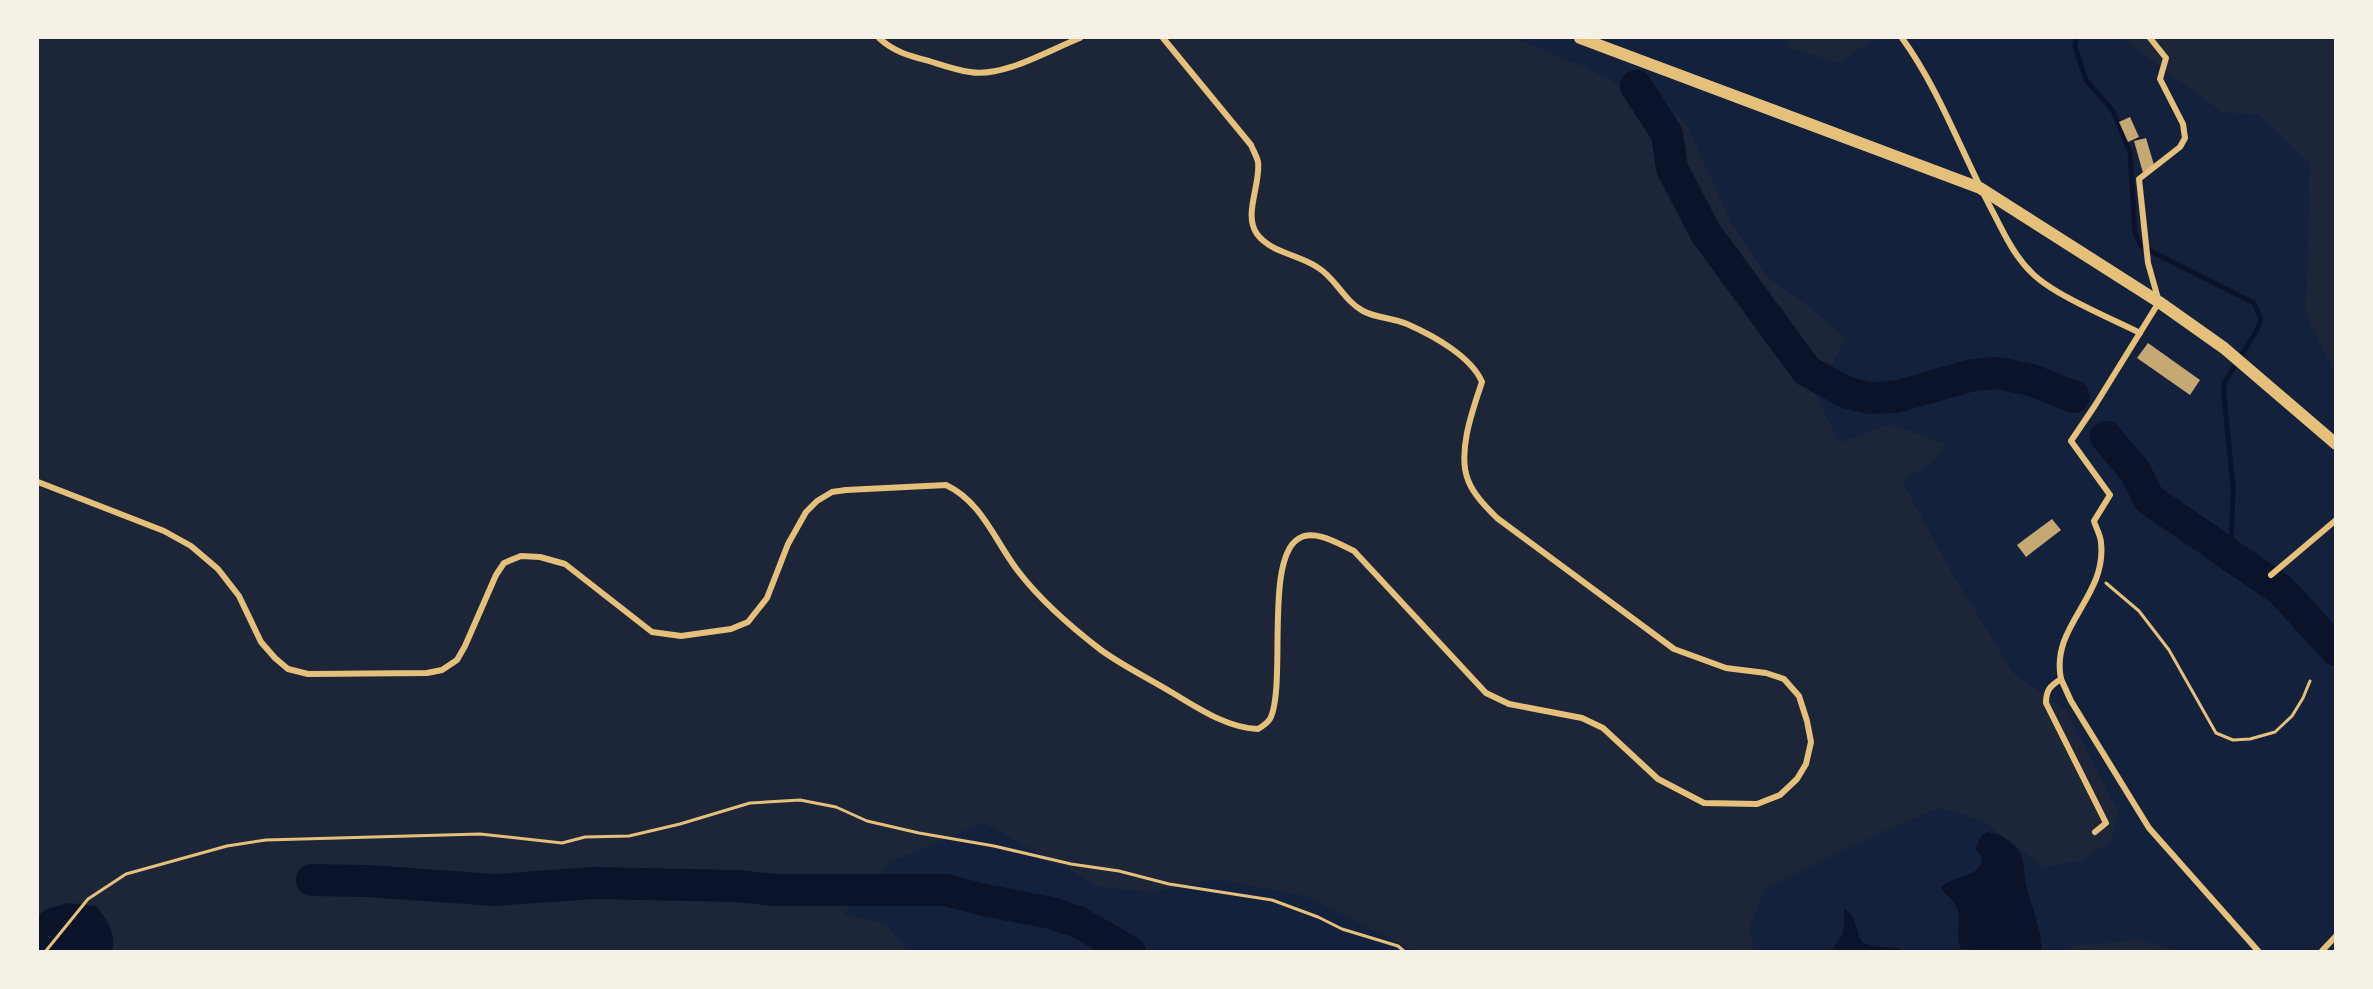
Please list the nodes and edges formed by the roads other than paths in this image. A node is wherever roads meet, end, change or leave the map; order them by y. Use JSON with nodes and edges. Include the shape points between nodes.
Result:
{"nodes":[{"id":1,"x":879,"y":38,"type":"edge"},
{"id":2,"x":1080,"y":38,"type":"edge"},
{"id":3,"x":1163,"y":38,"type":"edge"},
{"id":4,"x":1580,"y":38,"type":"edge"},
{"id":5,"x":1902,"y":38,"type":"edge"},
{"id":6,"x":2151,"y":38,"type":"edge"},
{"id":7,"x":1980,"y":188,"type":"junction"},
{"id":8,"x":2159,"y":302,"type":"junction"},
{"id":9,"x":2140,"y":333,"type":"junction"},
{"id":10,"x":2336,"y":444,"type":"edge"},
{"id":11,"x":38,"y":482,"type":"edge"},
{"id":12,"x":2336,"y":520,"type":"edge"},
{"id":13,"x":2271,"y":575,"type":"dead end"},
{"id":14,"x":2061,"y":679,"type":"junction"},
{"id":15,"x":2095,"y":832,"type":"dead end"},
{"id":16,"x":2336,"y":936,"type":"edge"},
{"id":17,"x":2259,"y":951,"type":"edge"},
{"id":18,"x":2321,"y":951,"type":"edge"}],
"edges":[{"from":1,"to":2,"type":"street","via":[[903,54],[969,72],[988,73]]},
{"from":3,"to":11,"type":"street","via":[[1251,145],[1258,162],[1251,225],[1258,236],[1330,276],[1350,302],[1364,312],[1406,323],[1459,354],[1477,370],[1482,382],[1467,433],[1467,479],[1497,518],[1674,649],[1726,668],[1784,679],[1799,696],[1811,742],[1797,780],[1780,795],[1757,804],[1704,803],[1658,778],[1603,728],[1582,718],[1509,704],[1486,693],[1354,551],[1313,536],[1299,538],[1289,548],[1284,562],[1275,700],[1270,719],[1258,729],[1249,729],[1193,705],[1101,650],[1044,601],[1018,571],[972,502],[946,485],[846,490],[816,501],[795,529],[767,598],[748,622],[731,629],[681,636],[652,632],[565,564],[521,556],[504,563],[457,660],[442,670],[308,674],[288,669],[275,658],[261,642],[239,596],[218,569],[191,546],[164,531]]},
{"from":4,"to":7,"type":"main road"},
{"from":5,"to":7,"type":"street","via":[[1949,119]]},
{"from":6,"to":8,"type":"street","via":[[2166,58],[2160,79],[2183,124],[2185,138],[2180,147],[2139,179],[2148,263]]},
{"from":7,"to":8,"type":"main road"},
{"from":7,"to":9,"type":"street","via":[[2010,244],[2032,274],[2051,288]]},
{"from":8,"to":9,"type":"street"},
{"from":8,"to":10,"type":"main road","via":[[2224,348]]},
{"from":9,"to":14,"type":"street","via":[[2071,441],[2110,495],[2094,521],[2102,542],[2097,576],[2064,635],[2058,665]]},
{"from":12,"to":13,"type":"street"},
{"from":14,"to":15,"type":"street","via":[[2049,687],[2046,703],[2106,823]]},
{"from":14,"to":17,"type":"street","via":[[2149,828]]},
{"from":16,"to":18,"type":"street"}]}
